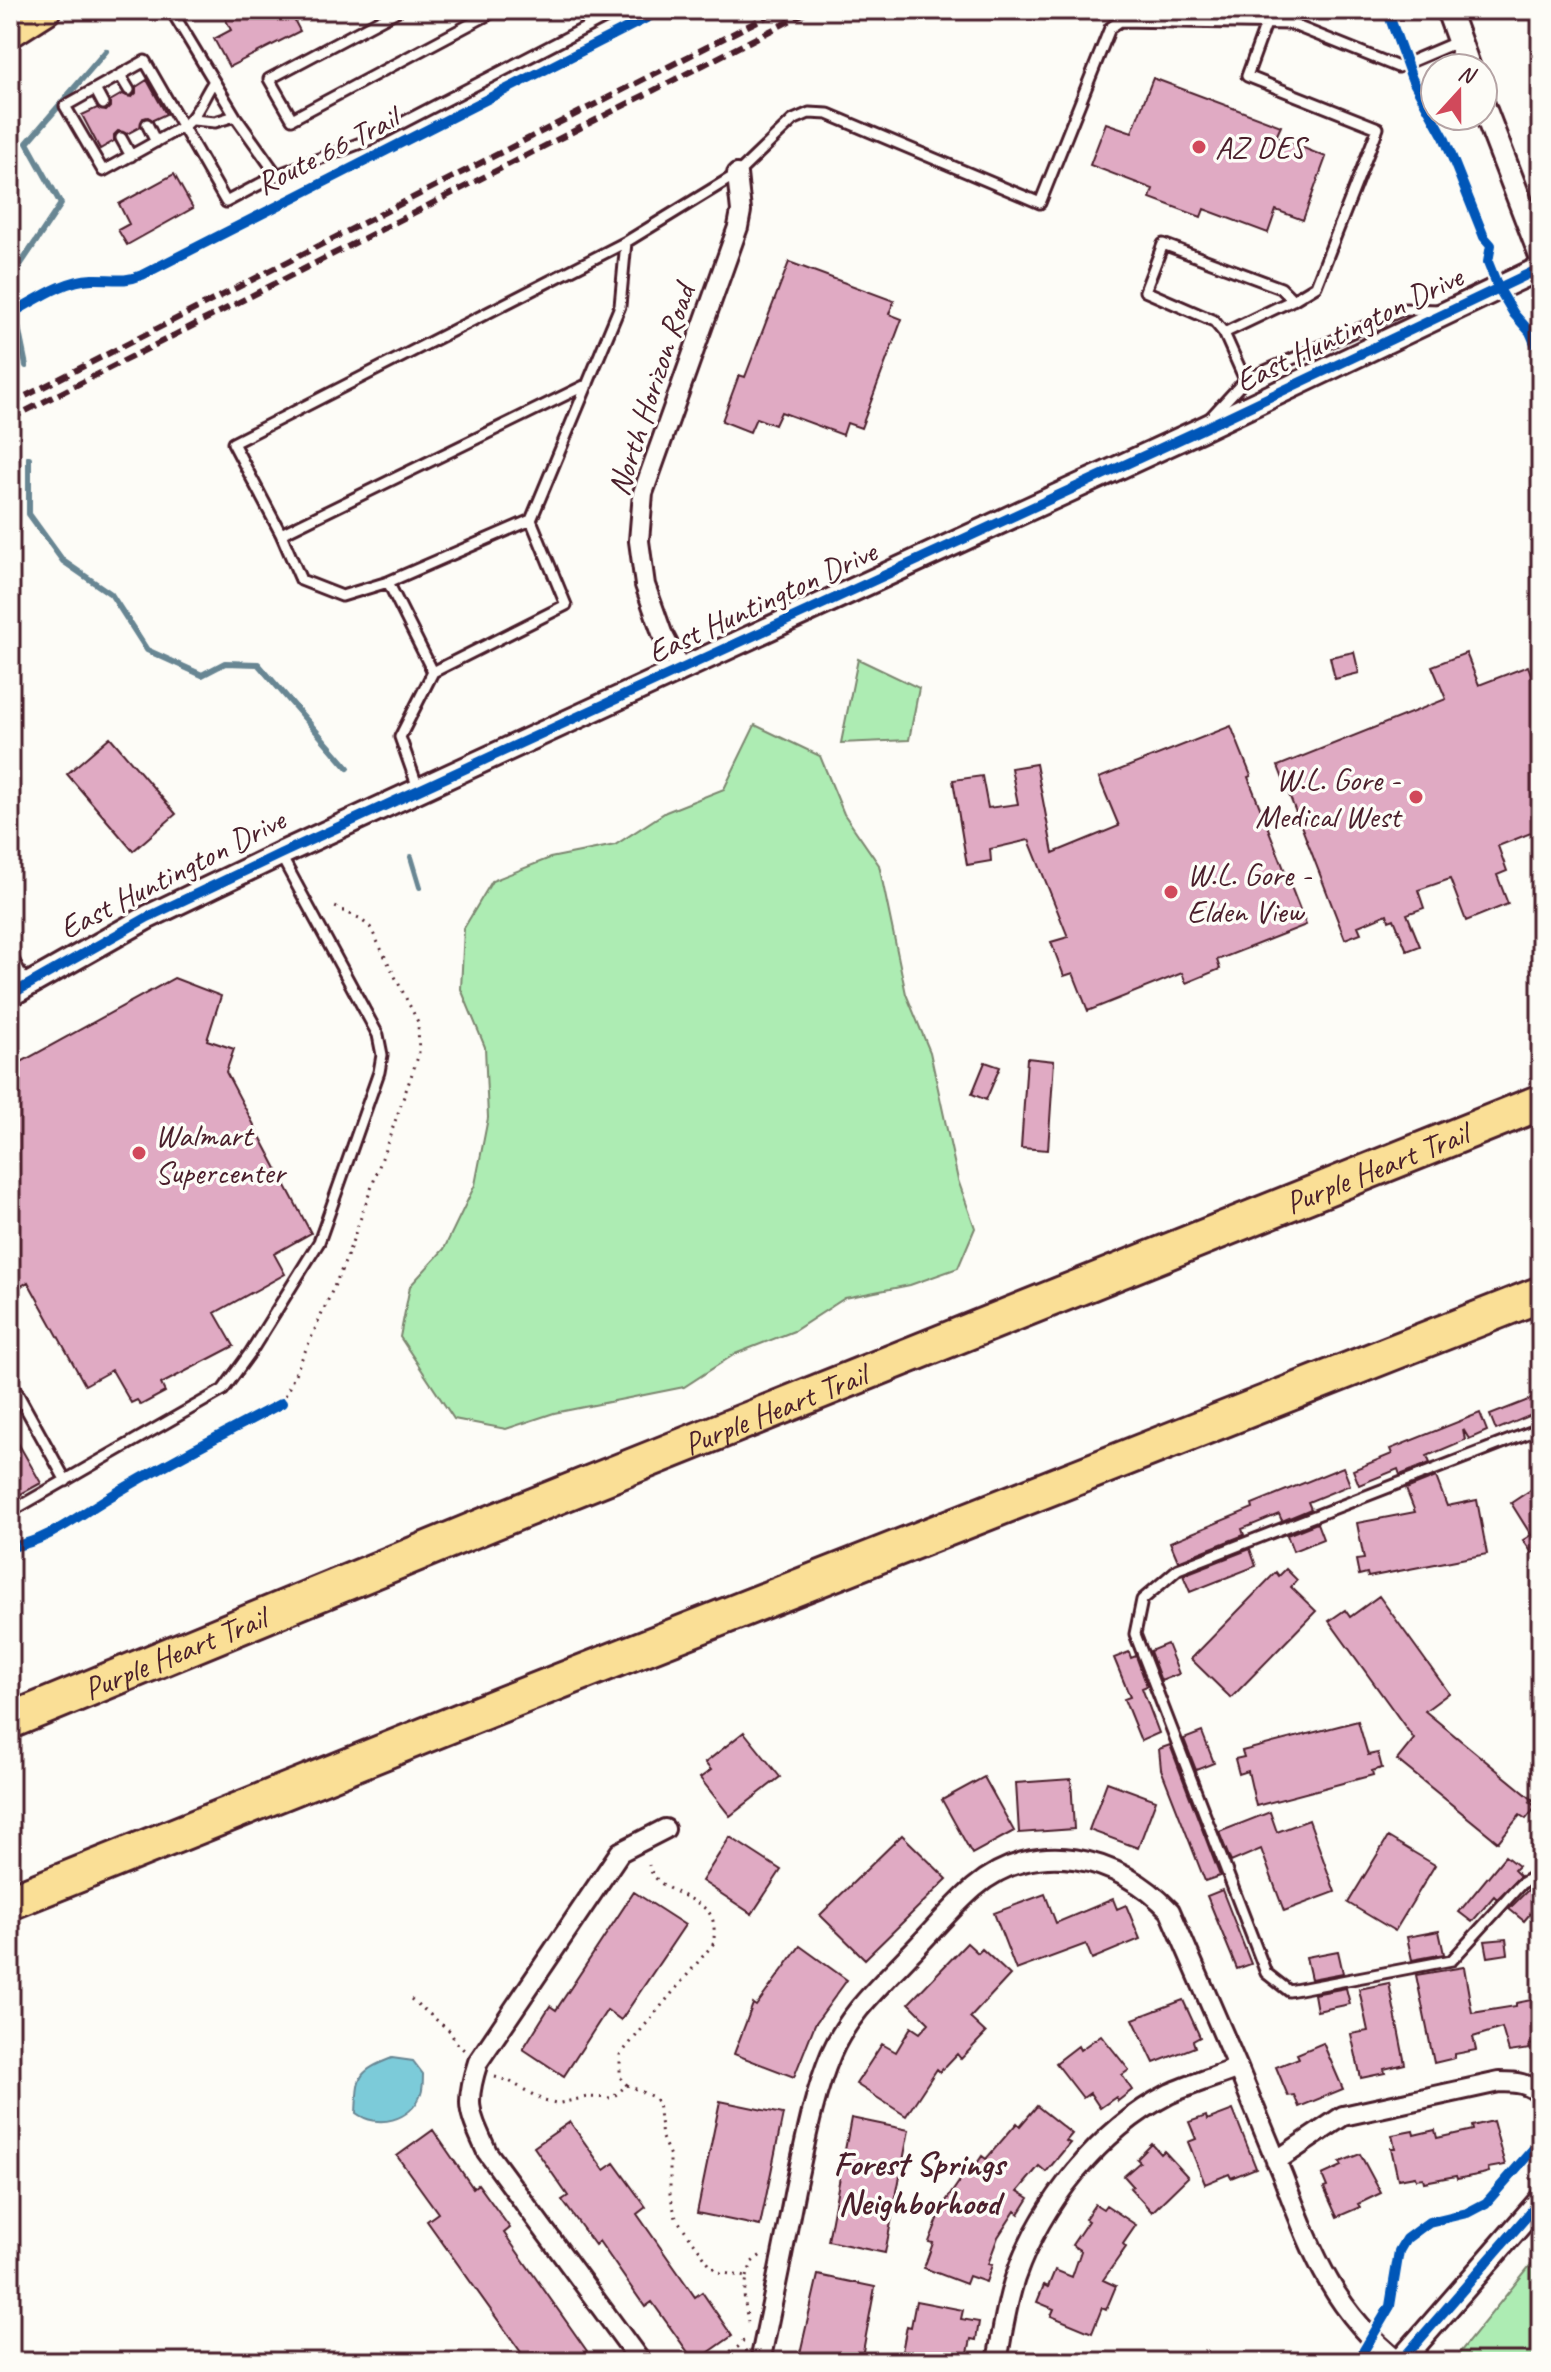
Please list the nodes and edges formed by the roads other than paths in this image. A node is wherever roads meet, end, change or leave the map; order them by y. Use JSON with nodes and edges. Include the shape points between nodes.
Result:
{"nodes":[{"id":1,"x":46,"y":10,"type":"edge"},
{"id":2,"x":171,"y":10,"type":"edge"},
{"id":3,"x":399,"y":10,"type":"edge"},
{"id":4,"x":497,"y":10,"type":"edge"},
{"id":5,"x":620,"y":10,"type":"edge"},
{"id":6,"x":1271,"y":10,"type":"edge"},
{"id":7,"x":1448,"y":10,"type":"edge"},
{"id":8,"x":1267,"y":23,"type":"junction"},
{"id":9,"x":10,"y":33,"type":"edge"},
{"id":10,"x":1459,"y":41,"type":"junction"},
{"id":11,"x":1463,"y":52,"type":"edge"},
{"id":12,"x":120,"y":75,"type":"junction"},
{"id":13,"x":214,"y":81,"type":"junction"},
{"id":14,"x":95,"y":89,"type":"junction"},
{"id":15,"x":129,"y":90,"type":"dead end"},
{"id":16,"x":103,"y":104,"type":"dead end"},
{"id":17,"x":235,"y":116,"type":"junction"},
{"id":18,"x":193,"y":120,"type":"junction"},
{"id":19,"x":147,"y":124,"type":"dead end"},
{"id":20,"x":182,"y":127,"type":"junction"},
{"id":21,"x":1493,"y":132,"type":"edge"},
{"id":22,"x":121,"y":138,"type":"dead end"},
{"id":23,"x":156,"y":142,"type":"junction"},
{"id":24,"x":131,"y":156,"type":"junction"},
{"id":25,"x":737,"y":174,"type":"junction"},
{"id":26,"x":277,"y":175,"type":"junction"},
{"id":27,"x":626,"y":242,"type":"junction"},
{"id":28,"x":1541,"y":256,"type":"edge"},
{"id":29,"x":1541,"y":268,"type":"edge"},
{"id":30,"x":1293,"y":300,"type":"junction"},
{"id":31,"x":1447,"y":310,"type":"junction"},
{"id":32,"x":1224,"y":333,"type":"junction"},
{"id":33,"x":1245,"y":380,"type":"junction"},
{"id":34,"x":588,"y":384,"type":"junction"},
{"id":35,"x":1200,"y":430,"type":"junction"},
{"id":36,"x":531,"y":520,"type":"junction"},
{"id":37,"x":281,"y":534,"type":"junction"},
{"id":38,"x":388,"y":582,"type":"junction"},
{"id":39,"x":680,"y":668,"type":"junction"},
{"id":40,"x":433,"y":672,"type":"junction"},
{"id":41,"x":419,"y":791,"type":"junction"},
{"id":42,"x":280,"y":854,"type":"junction"},
{"id":43,"x":10,"y":954,"type":"edge"},
{"id":44,"x":18,"y":990,"type":"edge"},
{"id":45,"x":1541,"y":1102,"type":"edge"},
{"id":46,"x":1541,"y":1294,"type":"edge"},
{"id":47,"x":10,"y":1380,"type":"edge"},
{"id":48,"x":1541,"y":1428,"type":"edge"},
{"id":49,"x":66,"y":1481,"type":"junction"},
{"id":50,"x":10,"y":1512,"type":"edge"},
{"id":51,"x":10,"y":1721,"type":"edge"},
{"id":52,"x":665,"y":1829,"type":"dead end"},
{"id":53,"x":1541,"y":1872,"type":"edge"},
{"id":54,"x":10,"y":1902,"type":"edge"},
{"id":55,"x":1238,"y":2068,"type":"junction"},
{"id":56,"x":1541,"y":2095,"type":"edge"},
{"id":57,"x":1276,"y":2161,"type":"junction"},
{"id":58,"x":1541,"y":2200,"type":"edge"},
{"id":59,"x":641,"y":2362,"type":"edge"},
{"id":60,"x":760,"y":2362,"type":"edge"},
{"id":61,"x":997,"y":2362,"type":"edge"},
{"id":62,"x":1399,"y":2362,"type":"edge"}],
"edges":[{"from":1,"to":9,"type":"main road"},
{"from":2,"to":13,"type":"lane"},
{"from":3,"to":4,"type":"lane","via":[[269,79],[292,119]]},
{"from":5,"to":26,"type":"lane","via":[[371,139]]},
{"from":6,"to":8,"type":"lane"},
{"from":7,"to":10,"type":"street"},
{"from":8,"to":10,"type":"lane","via":[[1291,24],[1398,67]]},
{"from":8,"to":25,"type":"lane","via":[[1120,21],[1110,28],[1040,203],[828,114],[809,113],[793,120]]},
{"from":8,"to":30,"type":"lane","via":[[1247,76],[1378,128],[1316,286]]},
{"from":10,"to":11,"type":"street"},
{"from":12,"to":14,"type":"lane"},
{"from":12,"to":15,"type":"lane"},
{"from":12,"to":20,"type":"lane","via":[[145,61]]},
{"from":13,"to":17,"type":"lane"},
{"from":13,"to":18,"type":"lane"},
{"from":14,"to":16,"type":"lane"},
{"from":14,"to":24,"type":"lane","via":[[65,106],[103,171]]},
{"from":17,"to":18,"type":"lane","via":[[215,122]]},
{"from":17,"to":26,"type":"lane"},
{"from":18,"to":20,"type":"lane"},
{"from":19,"to":23,"type":"lane"},
{"from":20,"to":23,"type":"lane"},
{"from":20,"to":26,"type":"lane","via":[[226,202]]},
{"from":21,"to":28,"type":"street"},
{"from":22,"to":24,"type":"lane"},
{"from":23,"to":24,"type":"lane"},
{"from":25,"to":27,"type":"lane"},
{"from":25,"to":39,"type":"street","name":"North Horizon Road","via":[[738,227],[643,493],[639,541],[645,585]]},
{"from":27,"to":34,"type":"lane","via":[[620,306]]},
{"from":27,"to":37,"type":"lane","via":[[233,443]]},
{"from":29,"to":31,"type":"street","name":"East Huntington Drive"},
{"from":30,"to":32,"type":"lane"},
{"from":30,"to":32,"type":"lane","via":[[1281,288],[1163,244],[1145,291],[1214,321]]},
{"from":31,"to":33,"type":"lane","via":[[1404,309]]},
{"from":31,"to":35,"type":"street","name":"East Huntington Drive"},
{"from":32,"to":33,"type":"lane"},
{"from":33,"to":35,"type":"lane"},
{"from":34,"to":36,"type":"lane"},
{"from":34,"to":37,"type":"lane"},
{"from":35,"to":39,"type":"street","name":"East Huntington Drive"},
{"from":36,"to":38,"type":"lane"},
{"from":36,"to":40,"type":"lane","via":[[566,605]]},
{"from":37,"to":38,"type":"lane","via":[[301,580],[342,596]]},
{"from":38,"to":40,"type":"lane"},
{"from":39,"to":41,"type":"street","name":"East Huntington Drive"},
{"from":40,"to":41,"type":"lane","via":[[400,737]]},
{"from":41,"to":42,"type":"street","name":"East Huntington Drive"},
{"from":42,"to":44,"type":"street","name":"East Huntington Drive","via":[[148,917]]},
{"from":42,"to":49,"type":"lane","via":[[378,1035],[379,1072],[319,1242],[223,1390]]},
{"from":43,"to":44,"type":"lane"},
{"from":45,"to":51,"type":"highway","name":"Purple Heart Trail"},
{"from":46,"to":54,"type":"highway"},
{"from":47,"to":49,"type":"lane"},
{"from":48,"to":53,"type":"lane","via":[[1178,1569],[1142,1600],[1135,1634],[1266,1973],[1289,1991],[1452,1960],[1521,1884]]},
{"from":49,"to":50,"type":"lane"},
{"from":52,"to":59,"type":"street","via":[[620,1852],[481,2059],[469,2092],[470,2114],[487,2152]]},
{"from":55,"to":57,"type":"street"},
{"from":55,"to":60,"type":"street","via":[[1170,1911],[1151,1891],[1084,1859],[1011,1865],[975,1887],[853,2014],[832,2051],[814,2098]]},
{"from":55,"to":61,"type":"street","via":[[1170,2094],[1144,2110],[1077,2171],[1045,2218],[1015,2279]]},
{"from":56,"to":57,"type":"street","via":[[1531,2086],[1499,2082],[1343,2116]]},
{"from":57,"to":62,"type":"street","via":[[1336,2297],[1371,2341]]},
{"from":58,"to":62,"type":"street"}]}
